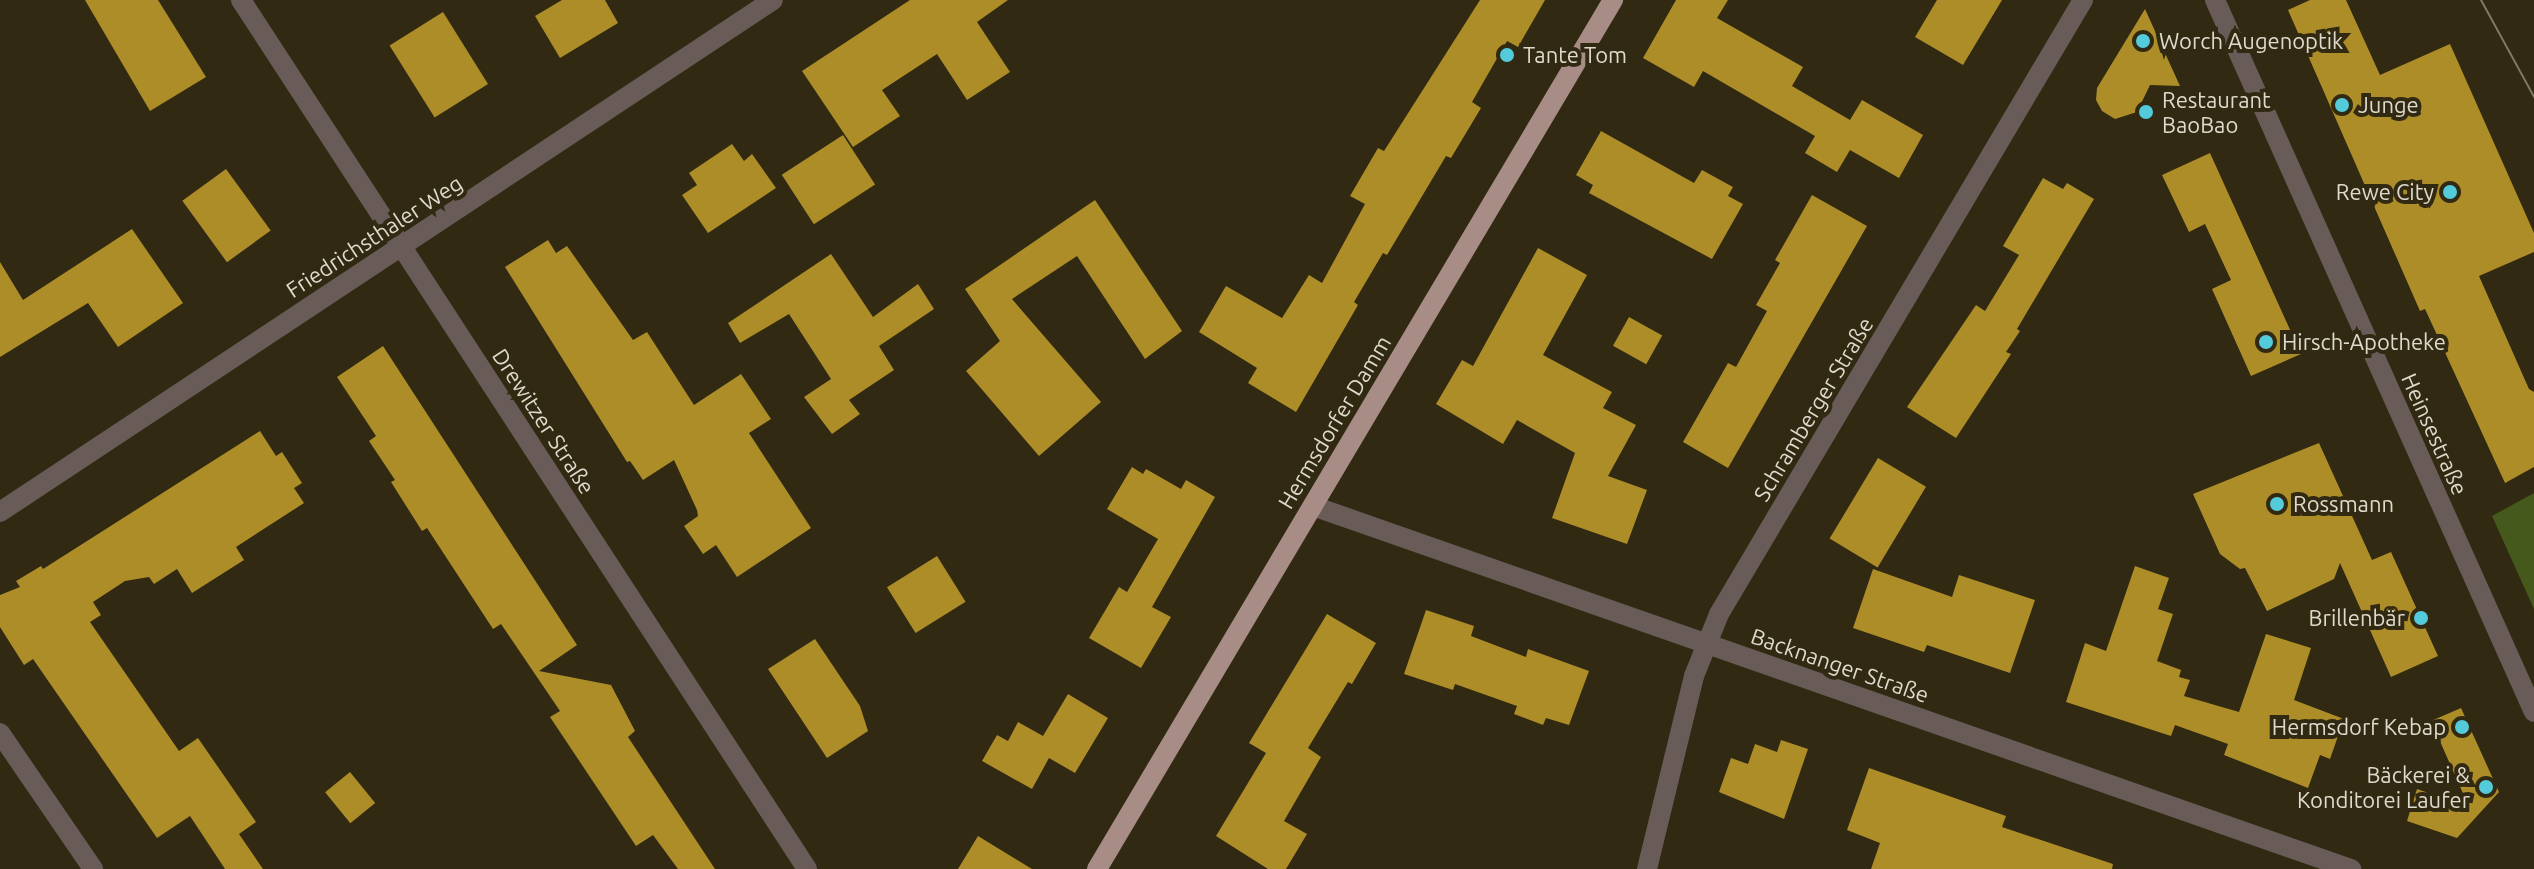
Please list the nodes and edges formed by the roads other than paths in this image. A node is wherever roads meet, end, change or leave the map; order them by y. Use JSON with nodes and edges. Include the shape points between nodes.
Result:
{"nodes":[{"id":1,"x":241,"y":0,"type":"edge"},
{"id":2,"x":773,"y":0,"type":"edge"},
{"id":3,"x":1613,"y":0,"type":"edge"},
{"id":4,"x":2083,"y":0,"type":"edge"},
{"id":5,"x":2215,"y":0,"type":"edge"},
{"id":6,"x":401,"y":246,"type":"junction"},
{"id":7,"x":1313,"y":506,"type":"junction"},
{"id":8,"x":0,"y":512,"type":"edge"},
{"id":9,"x":1707,"y":644,"type":"junction"},
{"id":10,"x":2534,"y":712,"type":"edge"},
{"id":11,"x":0,"y":733,"type":"edge"},
{"id":12,"x":93,"y":869,"type":"edge"},
{"id":13,"x":807,"y":869,"type":"edge"},
{"id":14,"x":1097,"y":869,"type":"edge"},
{"id":15,"x":1647,"y":869,"type":"edge"},
{"id":16,"x":2351,"y":869,"type":"edge"}],
"edges":[{"from":1,"to":6,"type":"street","name":"Drewitzer Straße"},
{"from":2,"to":6,"type":"street","name":"Friedrichsthaler Weg"},
{"from":3,"to":7,"type":"main road","name":"Hermsdorfer Damm"},
{"from":4,"to":9,"type":"street","name":"Schramberger Straße","via":[[1719,614]]},
{"from":5,"to":10,"type":"street","name":"Heinsestraße"},
{"from":6,"to":8,"type":"street","name":"Friedrichsthaler Weg"},
{"from":6,"to":13,"type":"street","name":"Drewitzer Straße"},
{"from":7,"to":9,"type":"street","name":"Backnanger Straße"},
{"from":7,"to":14,"type":"main road","name":"Hermsdorfer Damm"},
{"from":9,"to":15,"type":"street","name":"Schramberger Straße","via":[[1694,676]]},
{"from":9,"to":16,"type":"street","name":"Backnanger Straße"},
{"from":11,"to":12,"type":"street"}]}
